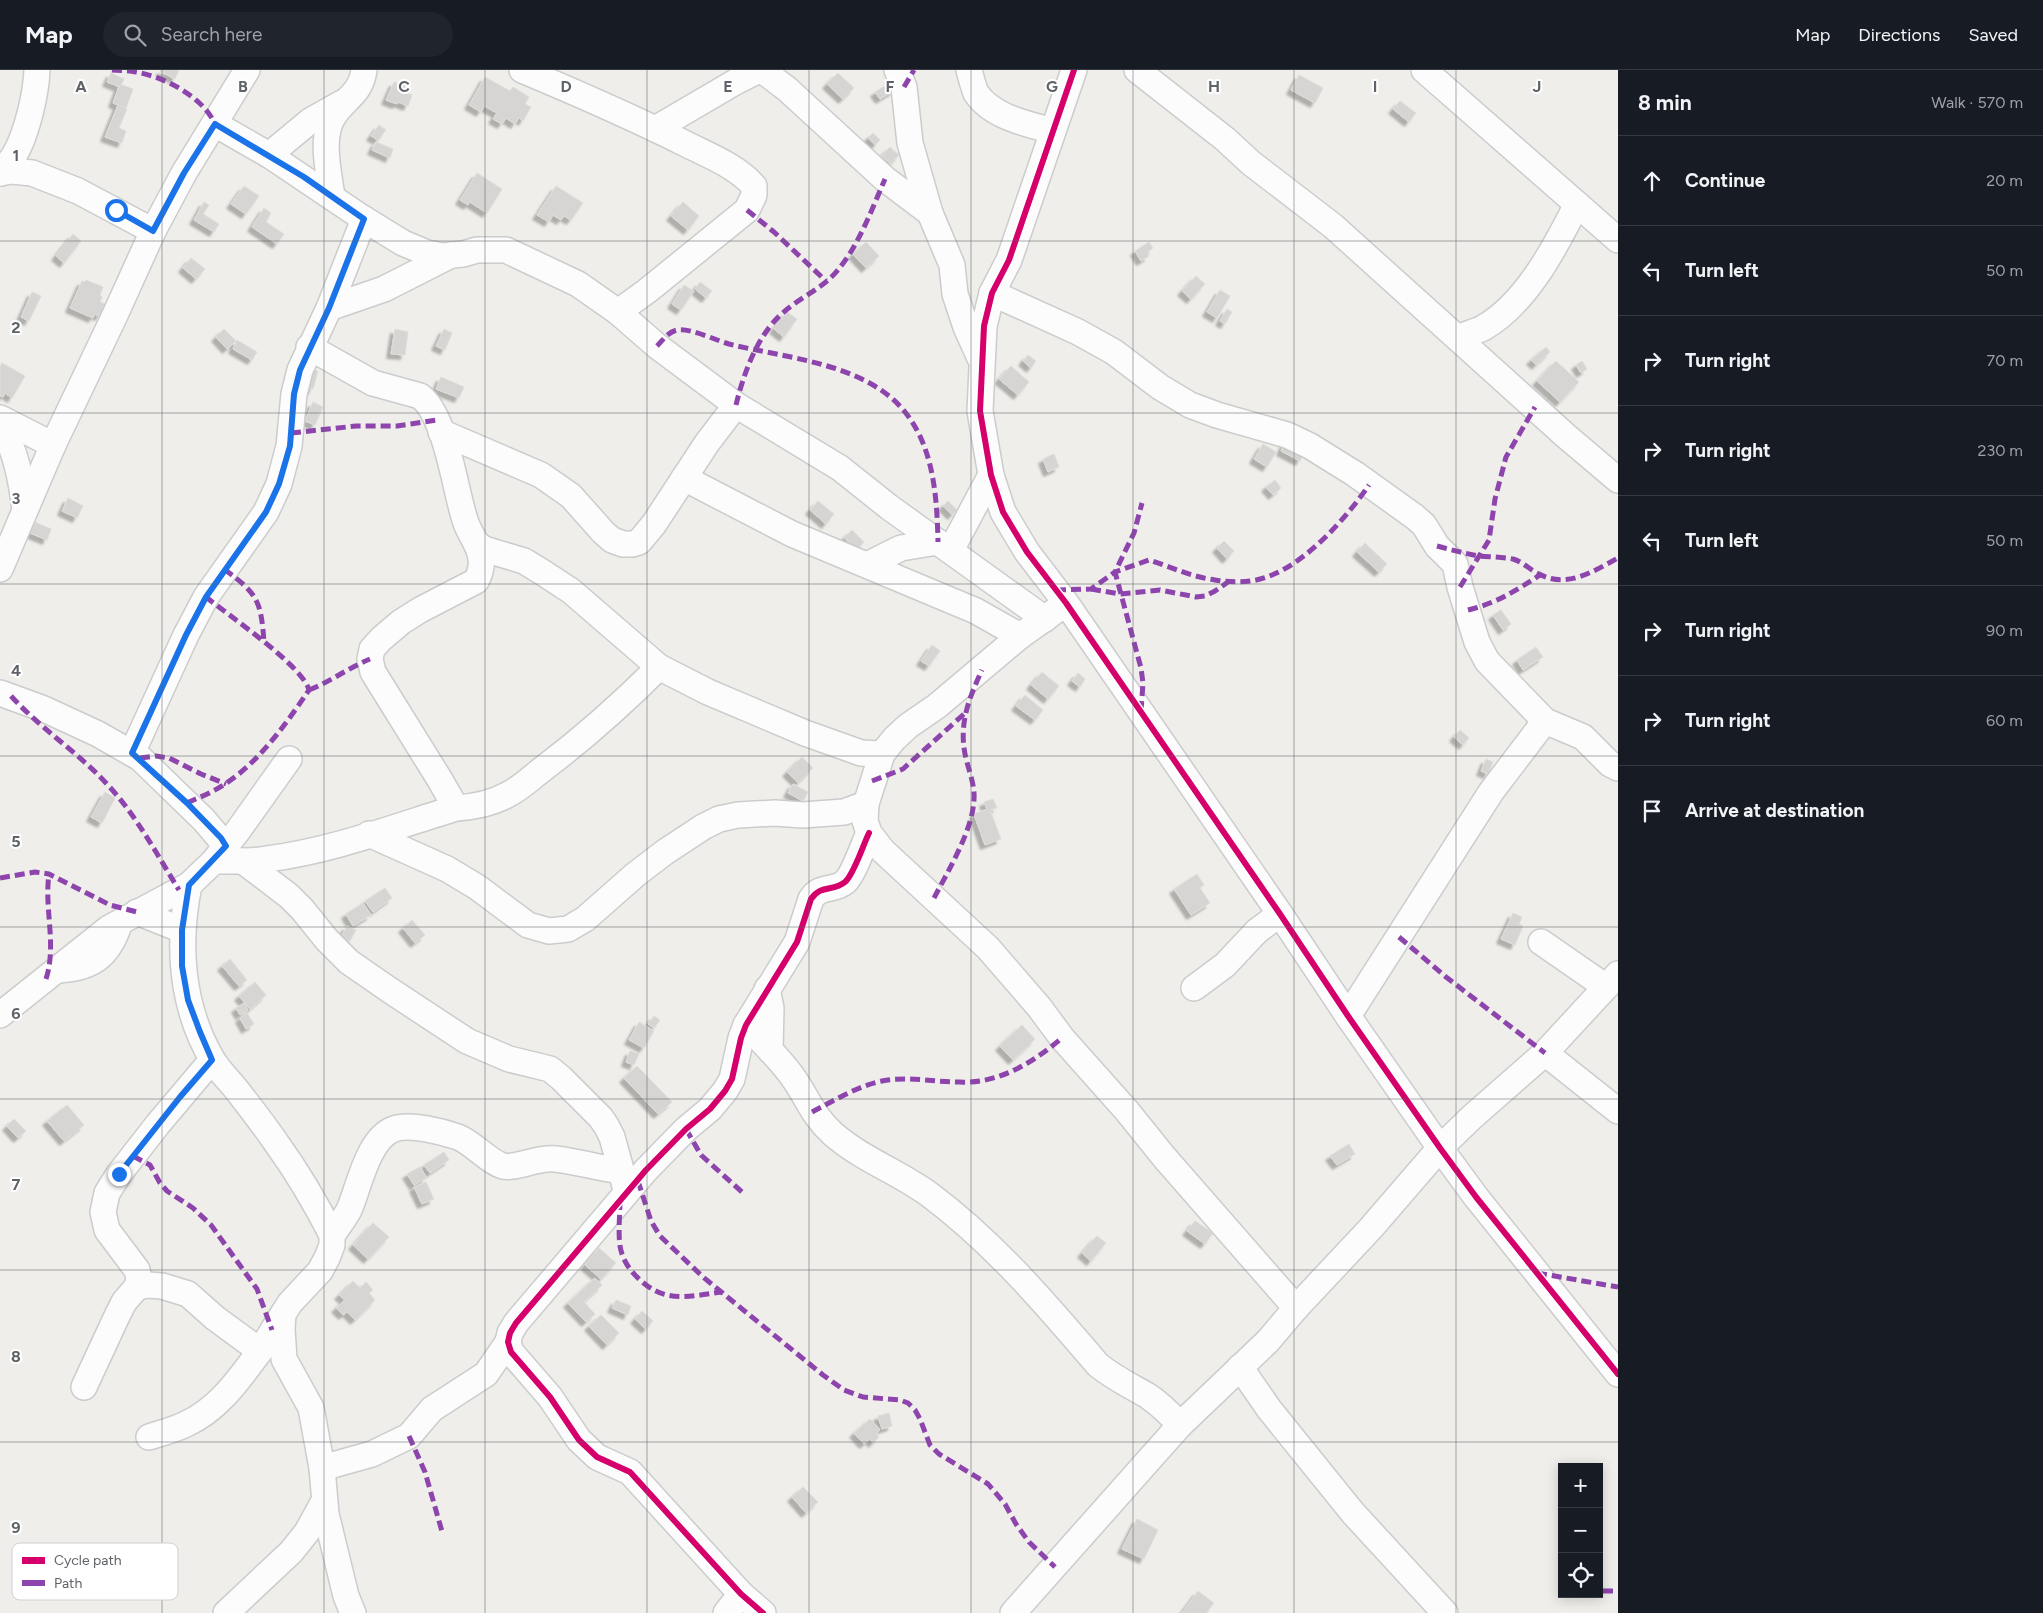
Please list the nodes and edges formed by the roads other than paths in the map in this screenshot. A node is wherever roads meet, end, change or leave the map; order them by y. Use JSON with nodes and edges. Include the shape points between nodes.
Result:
{"nodes":[{"id":1,"x":37,"y":70,"type":"edge"},
{"id":2,"x":247,"y":70,"type":"edge"},
{"id":3,"x":364,"y":70,"type":"edge"},
{"id":4,"x":522,"y":70,"type":"edge"},
{"id":5,"x":761,"y":70,"type":"edge"},
{"id":6,"x":897,"y":70,"type":"edge"},
{"id":7,"x":969,"y":70,"type":"edge"},
{"id":8,"x":1074,"y":70,"type":"edge"},
{"id":9,"x":1137,"y":70,"type":"edge"},
{"id":10,"x":1424,"y":70,"type":"edge"},
{"id":11,"x":345,"y":102,"type":"junction"},
{"id":12,"x":215,"y":124,"type":"junction"},
{"id":13,"x":655,"y":130,"type":"junction"},
{"id":14,"x":1052,"y":131,"type":"junction"},
{"id":15,"x":269,"y":155,"type":"junction"},
{"id":16,"x":0,"y":173,"type":"edge"},
{"id":17,"x":332,"y":197,"type":"junction"},
{"id":18,"x":1577,"y":204,"type":"junction"},
{"id":19,"x":930,"y":213,"type":"junction"},
{"id":20,"x":364,"y":219,"type":"junction"},
{"id":21,"x":153,"y":231,"type":"junction"},
{"id":22,"x":1618,"y":240,"type":"edge"},
{"id":23,"x":451,"y":255,"type":"junction"},
{"id":24,"x":992,"y":293,"type":"junction"},
{"id":25,"x":329,"y":308,"type":"junction"},
{"id":26,"x":618,"y":312,"type":"junction"},
{"id":27,"x":1458,"y":338,"type":"junction"},
{"id":28,"x":309,"y":347,"type":"junction"},
{"id":29,"x":982,"y":360,"type":"junction"},
{"id":30,"x":736,"y":405,"type":"junction"},
{"id":31,"x":0,"y":418,"type":"edge"},
{"id":32,"x":0,"y":424,"type":"edge"},
{"id":33,"x":442,"y":432,"type":"junction"},
{"id":34,"x":53,"y":444,"type":"junction"},
{"id":35,"x":991,"y":475,"type":"junction"},
{"id":36,"x":684,"y":478,"type":"junction"},
{"id":37,"x":1618,"y":480,"type":"edge"},
{"id":38,"x":25,"y":512,"type":"junction"},
{"id":39,"x":477,"y":544,"type":"junction"},
{"id":40,"x":944,"y":546,"type":"junction"},
{"id":41,"x":867,"y":565,"type":"junction"},
{"id":42,"x":0,"y":569,"type":"edge"},
{"id":43,"x":1066,"y":603,"type":"junction"},
{"id":44,"x":1045,"y":619,"type":"junction"},
{"id":45,"x":1020,"y":636,"type":"junction"},
{"id":46,"x":659,"y":667,"type":"junction"},
{"id":47,"x":0,"y":693,"type":"edge"},
{"id":48,"x":1544,"y":721,"type":"junction"},
{"id":49,"x":132,"y":753,"type":"junction"},
{"id":50,"x":882,"y":754,"type":"junction"},
{"id":51,"x":289,"y":759,"type":"dead end"},
{"id":52,"x":1618,"y":768,"type":"edge"},
{"id":53,"x":866,"y":804,"type":"junction"},
{"id":54,"x":456,"y":808,"type":"junction"},
{"id":55,"x":869,"y":833,"type":"junction"},
{"id":56,"x":369,"y":834,"type":"junction"},
{"id":57,"x":228,"y":856,"type":"junction"},
{"id":58,"x":189,"y":885,"type":"junction"},
{"id":59,"x":1280,"y":914,"type":"junction"},
{"id":60,"x":129,"y":916,"type":"junction"},
{"id":61,"x":182,"y":930,"type":"junction"},
{"id":62,"x":1541,"y":942,"type":"dead end"},
{"id":63,"x":1612,"y":980,"type":"edge"},
{"id":64,"x":1194,"y":988,"type":"dead end"},
{"id":65,"x":767,"y":989,"type":"junction"},
{"id":66,"x":0,"y":1015,"type":"edge"},
{"id":67,"x":1348,"y":1016,"type":"junction"},
{"id":68,"x":746,"y":1025,"type":"junction"},
{"id":69,"x":770,"y":1050,"type":"junction"},
{"id":70,"x":1545,"y":1053,"type":"junction"},
{"id":71,"x":212,"y":1060,"type":"junction"},
{"id":72,"x":1618,"y":1111,"type":"edge"},
{"id":73,"x":1440,"y":1148,"type":"junction"},
{"id":74,"x":624,"y":1183,"type":"junction"},
{"id":75,"x":332,"y":1236,"type":"junction"},
{"id":76,"x":137,"y":1287,"type":"junction"},
{"id":77,"x":1296,"y":1308,"type":"junction"},
{"id":78,"x":284,"y":1314,"type":"junction"},
{"id":79,"x":508,"y":1342,"type":"junction"},
{"id":80,"x":260,"y":1351,"type":"junction"},
{"id":81,"x":1614,"y":1361,"type":"edge"},
{"id":82,"x":1240,"y":1367,"type":"junction"},
{"id":83,"x":84,"y":1387,"type":"dead end"},
{"id":84,"x":1180,"y":1425,"type":"junction"},
{"id":85,"x":149,"y":1436,"type":"dead end"},
{"id":86,"x":322,"y":1468,"type":"junction"},
{"id":87,"x":324,"y":1501,"type":"junction"},
{"id":88,"x":741,"y":1594,"type":"junction"},
{"id":89,"x":226,"y":1613,"type":"edge"},
{"id":90,"x":353,"y":1613,"type":"edge"},
{"id":91,"x":726,"y":1613,"type":"edge"},
{"id":92,"x":763,"y":1613,"type":"edge"},
{"id":93,"x":1013,"y":1613,"type":"edge"},
{"id":94,"x":1445,"y":1613,"type":"edge"}],
"edges":[{"from":1,"to":16,"type":"street","via":[[33,102],[15,155]]},
{"from":2,"to":12,"type":"street"},
{"from":3,"to":11,"type":"street","via":[[360,85]]},
{"from":4,"to":13,"type":"street"},
{"from":5,"to":13,"type":"street","via":[[737,80]]},
{"from":5,"to":19,"type":"street","via":[[787,89],[885,179]]},
{"from":6,"to":19,"type":"street","via":[[904,87],[910,143]]},
{"from":7,"to":14,"type":"street","via":[[976,92],[987,105],[1006,116]]},
{"from":8,"to":14,"type":"street"},
{"from":9,"to":27,"type":"street","via":[[1333,226]]},
{"from":10,"to":18,"type":"street"},
{"from":11,"to":15,"type":"street","via":[[310,121]]},
{"from":11,"to":17,"type":"street","via":[[333,115],[328,129]]},
{"from":12,"to":15,"type":"street"},
{"from":12,"to":21,"type":"street"},
{"from":13,"to":26,"type":"street","via":[[744,175],[754,186],[754,195],[747,210]]},
{"from":14,"to":24,"type":"street","via":[[1009,260]]},
{"from":15,"to":17,"type":"street"},
{"from":16,"to":21,"type":"street","via":[[32,173],[78,192]]},
{"from":17,"to":20,"type":"street"},
{"from":18,"to":22,"type":"street"},
{"from":18,"to":27,"type":"street","via":[[1547,262],[1533,280],[1508,308],[1484,327]]},
{"from":19,"to":29,"type":"street","via":[[952,265],[954,294]]},
{"from":20,"to":23,"type":"street","via":[[403,243],[427,253]]},
{"from":20,"to":25,"type":"street"},
{"from":21,"to":34,"type":"street"},
{"from":23,"to":25,"type":"street","via":[[384,289]]},
{"from":23,"to":26,"type":"street","via":[[476,250],[506,250],[578,284]]},
{"from":24,"to":29,"type":"street","via":[[984,326]]},
{"from":24,"to":48,"type":"street","via":[[1114,352],[1190,405],[1287,435],[1310,446],[1415,517],[1455,564],[1487,661]]},
{"from":25,"to":28,"type":"street"},
{"from":26,"to":30,"type":"street","via":[[657,346]]},
{"from":27,"to":37,"type":"street"},
{"from":28,"to":33,"type":"street","via":[[373,383],[420,396],[431,408]]},
{"from":28,"to":49,"type":"street","via":[[294,394],[290,446],[279,484],[266,512],[202,605]]},
{"from":29,"to":35,"type":"street","via":[[980,411]]},
{"from":30,"to":36,"type":"street"},
{"from":30,"to":40,"type":"street","via":[[840,468]]},
{"from":31,"to":34,"type":"street"},
{"from":32,"to":38,"type":"street","via":[[15,454]]},
{"from":33,"to":36,"type":"street","via":[[541,474],[571,496],[612,540],[623,544],[639,542]]},
{"from":33,"to":39,"type":"street","via":[[466,523]]},
{"from":34,"to":38,"type":"street"},
{"from":35,"to":40,"type":"street"},
{"from":35,"to":43,"type":"street","via":[[1003,512],[1027,552]]},
{"from":36,"to":41,"type":"street","via":[[792,534]]},
{"from":38,"to":42,"type":"street"},
{"from":39,"to":46,"type":"street","via":[[524,561],[571,591]]},
{"from":39,"to":54,"type":"street","via":[[482,566],[476,580],[401,622],[372,649],[370,659],[373,672]]},
{"from":40,"to":41,"type":"street","via":[[901,548]]},
{"from":40,"to":44,"type":"street"},
{"from":41,"to":45,"type":"street","via":[[976,611]]},
{"from":43,"to":44,"type":"street"},
{"from":43,"to":59,"type":"street"},
{"from":44,"to":45,"type":"street"},
{"from":45,"to":50,"type":"street","via":[[937,706],[908,726]]},
{"from":46,"to":50,"type":"street","via":[[708,692],[805,733],[861,752]]},
{"from":46,"to":54,"type":"street","via":[[620,706],[509,795],[475,807]]},
{"from":47,"to":49,"type":"street","via":[[44,709]]},
{"from":48,"to":52,"type":"street","via":[[1583,737]]},
{"from":48,"to":67,"type":"street","via":[[1486,799]]},
{"from":49,"to":57,"type":"street","via":[[221,838]]},
{"from":50,"to":53,"type":"street"},
{"from":51,"to":57,"type":"street"},
{"from":53,"to":55,"type":"street","via":[[865,821]]},
{"from":53,"to":56,"type":"street","via":[[844,812],[738,815],[719,819],[665,852],[585,919],[568,929],[549,932],[528,925],[447,869]]},
{"from":54,"to":56,"type":"street"},
{"from":55,"to":65,"type":"street","via":[[845,882],[814,893],[798,942]]},
{"from":55,"to":77,"type":"street","via":[[883,851],[988,948]]},
{"from":56,"to":57,"type":"street","via":[[286,856]]},
{"from":57,"to":58,"type":"street"},
{"from":57,"to":74,"type":"street","via":[[288,896],[349,962],[466,1041],[509,1059],[550,1069],[561,1078],[602,1118],[612,1137]]},
{"from":58,"to":60,"type":"street"},
{"from":58,"to":61,"type":"street"},
{"from":59,"to":64,"type":"street","via":[[1257,931],[1225,965]]},
{"from":59,"to":67,"type":"street"},
{"from":60,"to":61,"type":"street"},
{"from":60,"to":66,"type":"street","via":[[91,941]]},
{"from":61,"to":71,"type":"street","via":[[182,966],[188,1000]]},
{"from":62,"to":63,"type":"street"},
{"from":63,"to":70,"type":"street"},
{"from":65,"to":68,"type":"street"},
{"from":65,"to":69,"type":"street","via":[[772,1008]]},
{"from":67,"to":73,"type":"street"},
{"from":68,"to":69,"type":"street"},
{"from":68,"to":74,"type":"street","via":[[732,1078],[725,1091],[664,1151]]},
{"from":69,"to":84,"type":"street","via":[[793,1077],[812,1112],[832,1133],[853,1151],[914,1184],[957,1216],[1014,1270],[1098,1365],[1149,1397]]},
{"from":70,"to":72,"type":"street"},
{"from":70,"to":73,"type":"street"},
{"from":71,"to":75,"type":"street","via":[[288,1158]]},
{"from":71,"to":76,"type":"street","via":[[158,1124],[107,1193],[103,1212],[107,1230],[137,1270]]},
{"from":73,"to":77,"type":"street"},
{"from":73,"to":81,"type":"street","via":[[1482,1204]]},
{"from":74,"to":75,"type":"street","via":[[555,1159],[502,1166],[461,1138],[413,1128],[394,1129],[380,1140],[370,1155],[350,1206]]},
{"from":74,"to":79,"type":"street","via":[[510,1333]]},
{"from":75,"to":78,"type":"street","via":[[332,1245],[320,1271]]},
{"from":76,"to":80,"type":"street","via":[[162,1286],[188,1294]]},
{"from":76,"to":83,"type":"street","via":[[124,1302]]},
{"from":77,"to":82,"type":"street"},
{"from":78,"to":80,"type":"street"},
{"from":78,"to":86,"type":"street","via":[[284,1359],[311,1408]]},
{"from":79,"to":86,"type":"street","via":[[486,1374],[432,1409],[409,1436],[372,1454]]},
{"from":79,"to":88,"type":"street","via":[[512,1352],[550,1396],[588,1450],[630,1472]]},
{"from":80,"to":85,"type":"street","via":[[211,1410],[185,1425]]},
{"from":82,"to":84,"type":"street"},
{"from":82,"to":94,"type":"street","via":[[1269,1409],[1352,1513]]},
{"from":84,"to":93,"type":"street"},
{"from":86,"to":87,"type":"street"},
{"from":87,"to":89,"type":"street","via":[[307,1532],[291,1552]]},
{"from":87,"to":90,"type":"street","via":[[338,1567]]},
{"from":88,"to":91,"type":"street"},
{"from":88,"to":92,"type":"street"}]}
